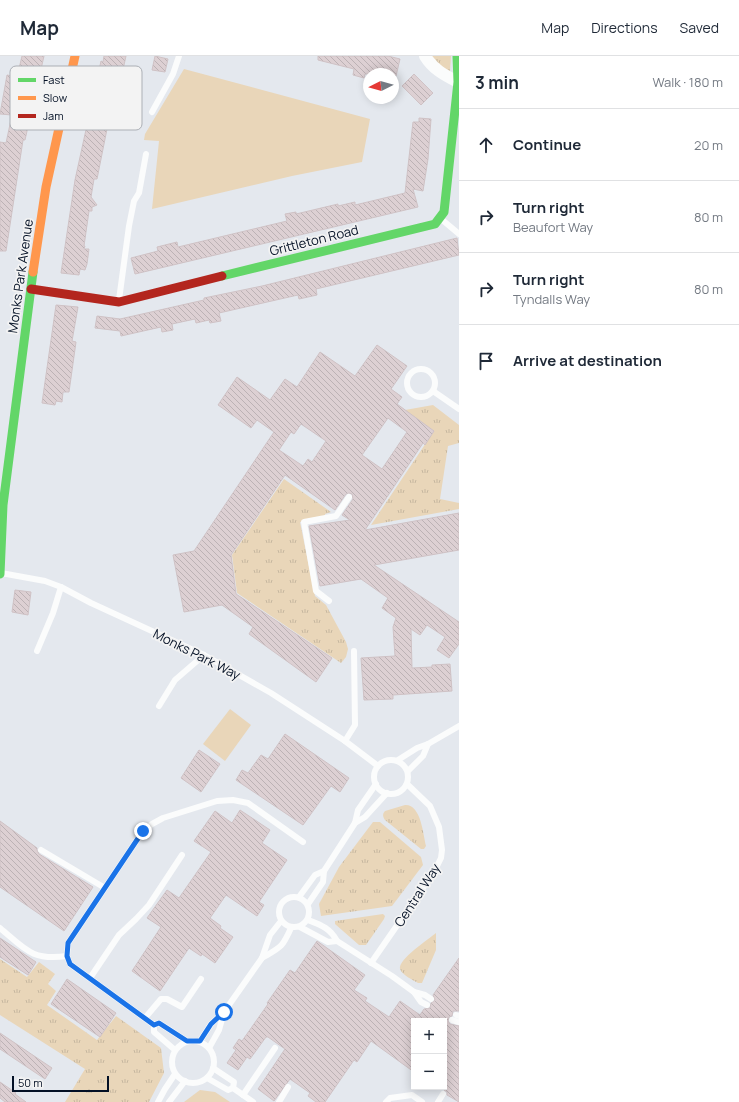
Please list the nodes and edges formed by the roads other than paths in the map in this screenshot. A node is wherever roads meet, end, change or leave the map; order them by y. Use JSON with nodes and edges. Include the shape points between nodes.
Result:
{"nodes":[{"id":1,"x":75,"y":56,"type":"edge"},
{"id":2,"x":179,"y":56,"type":"edge"},
{"id":3,"x":425,"y":56,"type":"edge"},
{"id":4,"x":457,"y":56,"type":"edge"},
{"id":5,"x":73,"y":66,"type":"edge"},
{"id":6,"x":458,"y":82,"type":"junction"},
{"id":7,"x":152,"y":112,"type":"dead end"},
{"id":8,"x":59,"y":130,"type":"edge"},
{"id":9,"x":146,"y":154,"type":"dead end"},
{"id":10,"x":440,"y":218,"type":"junction"},
{"id":11,"x":459,"y":234,"type":"edge"},
{"id":12,"x":31,"y":289,"type":"junction"},
{"id":13,"x":119,"y":302,"type":"junction"},
{"id":14,"x":433,"y":391,"type":"junction"},
{"id":15,"x":459,"y":409,"type":"edge"},
{"id":16,"x":349,"y":497,"type":"dead end"},
{"id":17,"x":0,"y":530,"type":"edge"},
{"id":18,"x":0,"y":573,"type":"edge"},
{"id":19,"x":61,"y":587,"type":"junction"},
{"id":20,"x":329,"y":601,"type":"dead end"},
{"id":21,"x":37,"y":651,"type":"dead end"},
{"id":22,"x":354,"y":651,"type":"dead end"},
{"id":23,"x":204,"y":655,"type":"junction"},
{"id":24,"x":159,"y":706,"type":"dead end"},
{"id":25,"x":459,"y":726,"type":"edge"},
{"id":26,"x":346,"y":741,"type":"junction"},
{"id":27,"x":428,"y":744,"type":"junction"},
{"id":28,"x":398,"y":760,"type":"junction"},
{"id":29,"x":378,"y":766,"type":"junction"},
{"id":30,"x":408,"y":771,"type":"junction"},
{"id":31,"x":376,"y":784,"type":"junction"},
{"id":32,"x":407,"y":784,"type":"junction"},
{"id":33,"x":387,"y":793,"type":"junction"},
{"id":34,"x":355,"y":823,"type":"junction"},
{"id":35,"x":303,"y":842,"type":"dead end"},
{"id":36,"x":41,"y":850,"type":"dead end"},
{"id":37,"x":182,"y":855,"type":"dead end"},
{"id":38,"x":324,"y":871,"type":"junction"},
{"id":39,"x":105,"y":888,"type":"junction"},
{"id":40,"x":299,"y":897,"type":"junction"},
{"id":41,"x":308,"y":904,"type":"junction"},
{"id":42,"x":308,"y":920,"type":"junction"},
{"id":43,"x":281,"y":921,"type":"junction"},
{"id":44,"x":300,"y":927,"type":"junction"},
{"id":45,"x":0,"y":928,"type":"edge"},
{"id":46,"x":291,"y":928,"type":"junction"},
{"id":47,"x":337,"y":941,"type":"junction"},
{"id":48,"x":67,"y":956,"type":"junction"},
{"id":49,"x":262,"y":958,"type":"junction"},
{"id":50,"x":371,"y":962,"type":"junction"},
{"id":51,"x":90,"y":978,"type":"junction"},
{"id":52,"x":201,"y":979,"type":"dead end"},
{"id":53,"x":429,"y":1002,"type":"dead end"},
{"id":54,"x":224,"y":1012,"type":"junction"},
{"id":55,"x":145,"y":1018,"type":"junction"},
{"id":56,"x":452,"y":1020,"type":"dead end"},
{"id":57,"x":459,"y":1022,"type":"edge"},
{"id":58,"x":154,"y":1025,"type":"junction"},
{"id":59,"x":187,"y":1041,"type":"junction"},
{"id":60,"x":200,"y":1041,"type":"junction"},
{"id":61,"x":209,"y":1048,"type":"junction"},
{"id":62,"x":275,"y":1048,"type":"dead end"},
{"id":63,"x":175,"y":1050,"type":"junction"},
{"id":64,"x":213,"y":1068,"type":"junction"},
{"id":65,"x":175,"y":1074,"type":"junction"},
{"id":66,"x":207,"y":1078,"type":"junction"},
{"id":67,"x":185,"y":1081,"type":"junction"},
{"id":68,"x":288,"y":1087,"type":"dead end"},
{"id":69,"x":233,"y":1088,"type":"junction"},
{"id":70,"x":444,"y":1094,"type":"dead end"},
{"id":71,"x":243,"y":1095,"type":"junction"},
{"id":72,"x":158,"y":1102,"type":"edge"},
{"id":73,"x":169,"y":1102,"type":"edge"},
{"id":74,"x":253,"y":1102,"type":"edge"},
{"id":75,"x":279,"y":1102,"type":"edge"},
{"id":76,"x":386,"y":1102,"type":"edge"},
{"id":77,"x":422,"y":1102,"type":"edge"},
{"id":78,"x":438,"y":1102,"type":"edge"}],
"edges":[{"from":1,"to":5,"type":"street","name":"Monks Park Avenue"},
{"from":2,"to":7,"type":"lane","via":[[173,74]]},
{"from":3,"to":6,"type":"street","via":[[431,66]]},
{"from":4,"to":6,"type":"street"},
{"from":6,"to":10,"type":"street","via":[[444,212]]},
{"from":8,"to":12,"type":"street","name":"Monks Park Avenue","via":[[46,187]]},
{"from":9,"to":13,"type":"lane","via":[[139,193],[134,201],[129,226]]},
{"from":10,"to":11,"type":"lane"},
{"from":10,"to":13,"type":"street","name":"Grittleton Road","via":[[435,224]]},
{"from":12,"to":13,"type":"street","name":"Grittleton Road"},
{"from":12,"to":17,"type":"street","name":"Monks Park Avenue"},
{"from":14,"to":14,"type":"lane","via":[[422,397],[412,394],[407,385],[408,376],[420,368],[430,371],[434,377]]},
{"from":14,"to":15,"type":"lane"},
{"from":16,"to":20,"type":"lane","via":[[336,516],[304,522],[316,590]]},
{"from":17,"to":18,"type":"street","name":"Monks Park Avenue"},
{"from":18,"to":19,"type":"lane","name":"Monks Park Way","via":[[46,581]]},
{"from":19,"to":21,"type":"lane"},
{"from":19,"to":23,"type":"lane","name":"Monks Park Way"},
{"from":22,"to":26,"type":"lane","via":[[355,725]]},
{"from":23,"to":24,"type":"lane","via":[[175,680]]},
{"from":23,"to":26,"type":"lane","name":"Monks Park Way","via":[[272,693]]},
{"from":25,"to":27,"type":"lane"},
{"from":26,"to":29,"type":"lane","name":"Monks Park Way"},
{"from":27,"to":28,"type":"lane"},
{"from":27,"to":30,"type":"lane","via":[[422,756]]},
{"from":28,"to":29,"type":"lane","via":[[387,760]]},
{"from":28,"to":30,"type":"lane"},
{"from":29,"to":31,"type":"lane","via":[[374,779]]},
{"from":30,"to":32,"type":"lane"},
{"from":31,"to":33,"type":"lane"},
{"from":31,"to":34,"type":"lane","via":[[358,810]]},
{"from":32,"to":33,"type":"lane","via":[[396,793]]},
{"from":32,"to":50,"type":"lane","name":"Central Way","via":[[430,806],[439,828],[441,858],[434,872]]},
{"from":33,"to":34,"type":"lane","via":[[365,817]]},
{"from":34,"to":38,"type":"lane"},
{"from":35,"to":39,"type":"lane","via":[[248,803],[233,800],[217,801],[152,824],[143,831]]},
{"from":36,"to":39,"type":"lane"},
{"from":37,"to":51,"type":"lane","via":[[152,901],[119,935]]},
{"from":38,"to":40,"type":"lane","via":[[315,875]]},
{"from":38,"to":41,"type":"lane","via":[[323,882]]},
{"from":39,"to":48,"type":"lane","via":[[68,943]]},
{"from":40,"to":41,"type":"lane"},
{"from":40,"to":43,"type":"lane","via":[[286,899],[282,903],[279,909]]},
{"from":41,"to":42,"type":"lane"},
{"from":42,"to":44,"type":"lane"},
{"from":42,"to":47,"type":"lane","via":[[326,926]]},
{"from":43,"to":46,"type":"lane"},
{"from":43,"to":49,"type":"lane","via":[[270,935]]},
{"from":44,"to":46,"type":"lane"},
{"from":44,"to":47,"type":"lane","via":[[328,942]]},
{"from":45,"to":48,"type":"lane","via":[[28,952],[52,958]]},
{"from":46,"to":49,"type":"lane","via":[[283,945]]},
{"from":47,"to":50,"type":"lane"},
{"from":48,"to":51,"type":"lane","via":[[70,964]]},
{"from":49,"to":54,"type":"lane"},
{"from":50,"to":53,"type":"lane","via":[[414,992],[421,1002]]},
{"from":51,"to":55,"type":"lane"},
{"from":52,"to":55,"type":"lane","via":[[182,1007],[167,999],[161,999]]},
{"from":54,"to":60,"type":"lane","via":[[211,1024]]},
{"from":54,"to":61,"type":"lane","via":[[219,1030]]},
{"from":55,"to":58,"type":"lane"},
{"from":56,"to":57,"type":"lane"},
{"from":58,"to":59,"type":"lane","via":[[159,1023]]},
{"from":58,"to":63,"type":"lane","via":[[154,1032]]},
{"from":59,"to":60,"type":"lane"},
{"from":59,"to":63,"type":"lane"},
{"from":60,"to":61,"type":"lane"},
{"from":61,"to":64,"type":"lane","via":[[213,1054]]},
{"from":62,"to":71,"type":"lane"},
{"from":63,"to":65,"type":"lane","via":[[172,1066]]},
{"from":64,"to":66,"type":"lane"},
{"from":64,"to":69,"type":"lane","via":[[234,1082]]},
{"from":65,"to":67,"type":"lane"},
{"from":65,"to":72,"type":"lane"},
{"from":66,"to":67,"type":"lane","via":[[200,1082]]},
{"from":66,"to":69,"type":"lane","via":[[228,1090]]},
{"from":67,"to":73,"type":"lane"},
{"from":68,"to":75,"type":"lane"},
{"from":69,"to":71,"type":"lane"},
{"from":70,"to":78,"type":"lane"},
{"from":71,"to":74,"type":"lane"},
{"from":76,"to":77,"type":"lane","via":[[390,1098],[412,1095]]}]}
